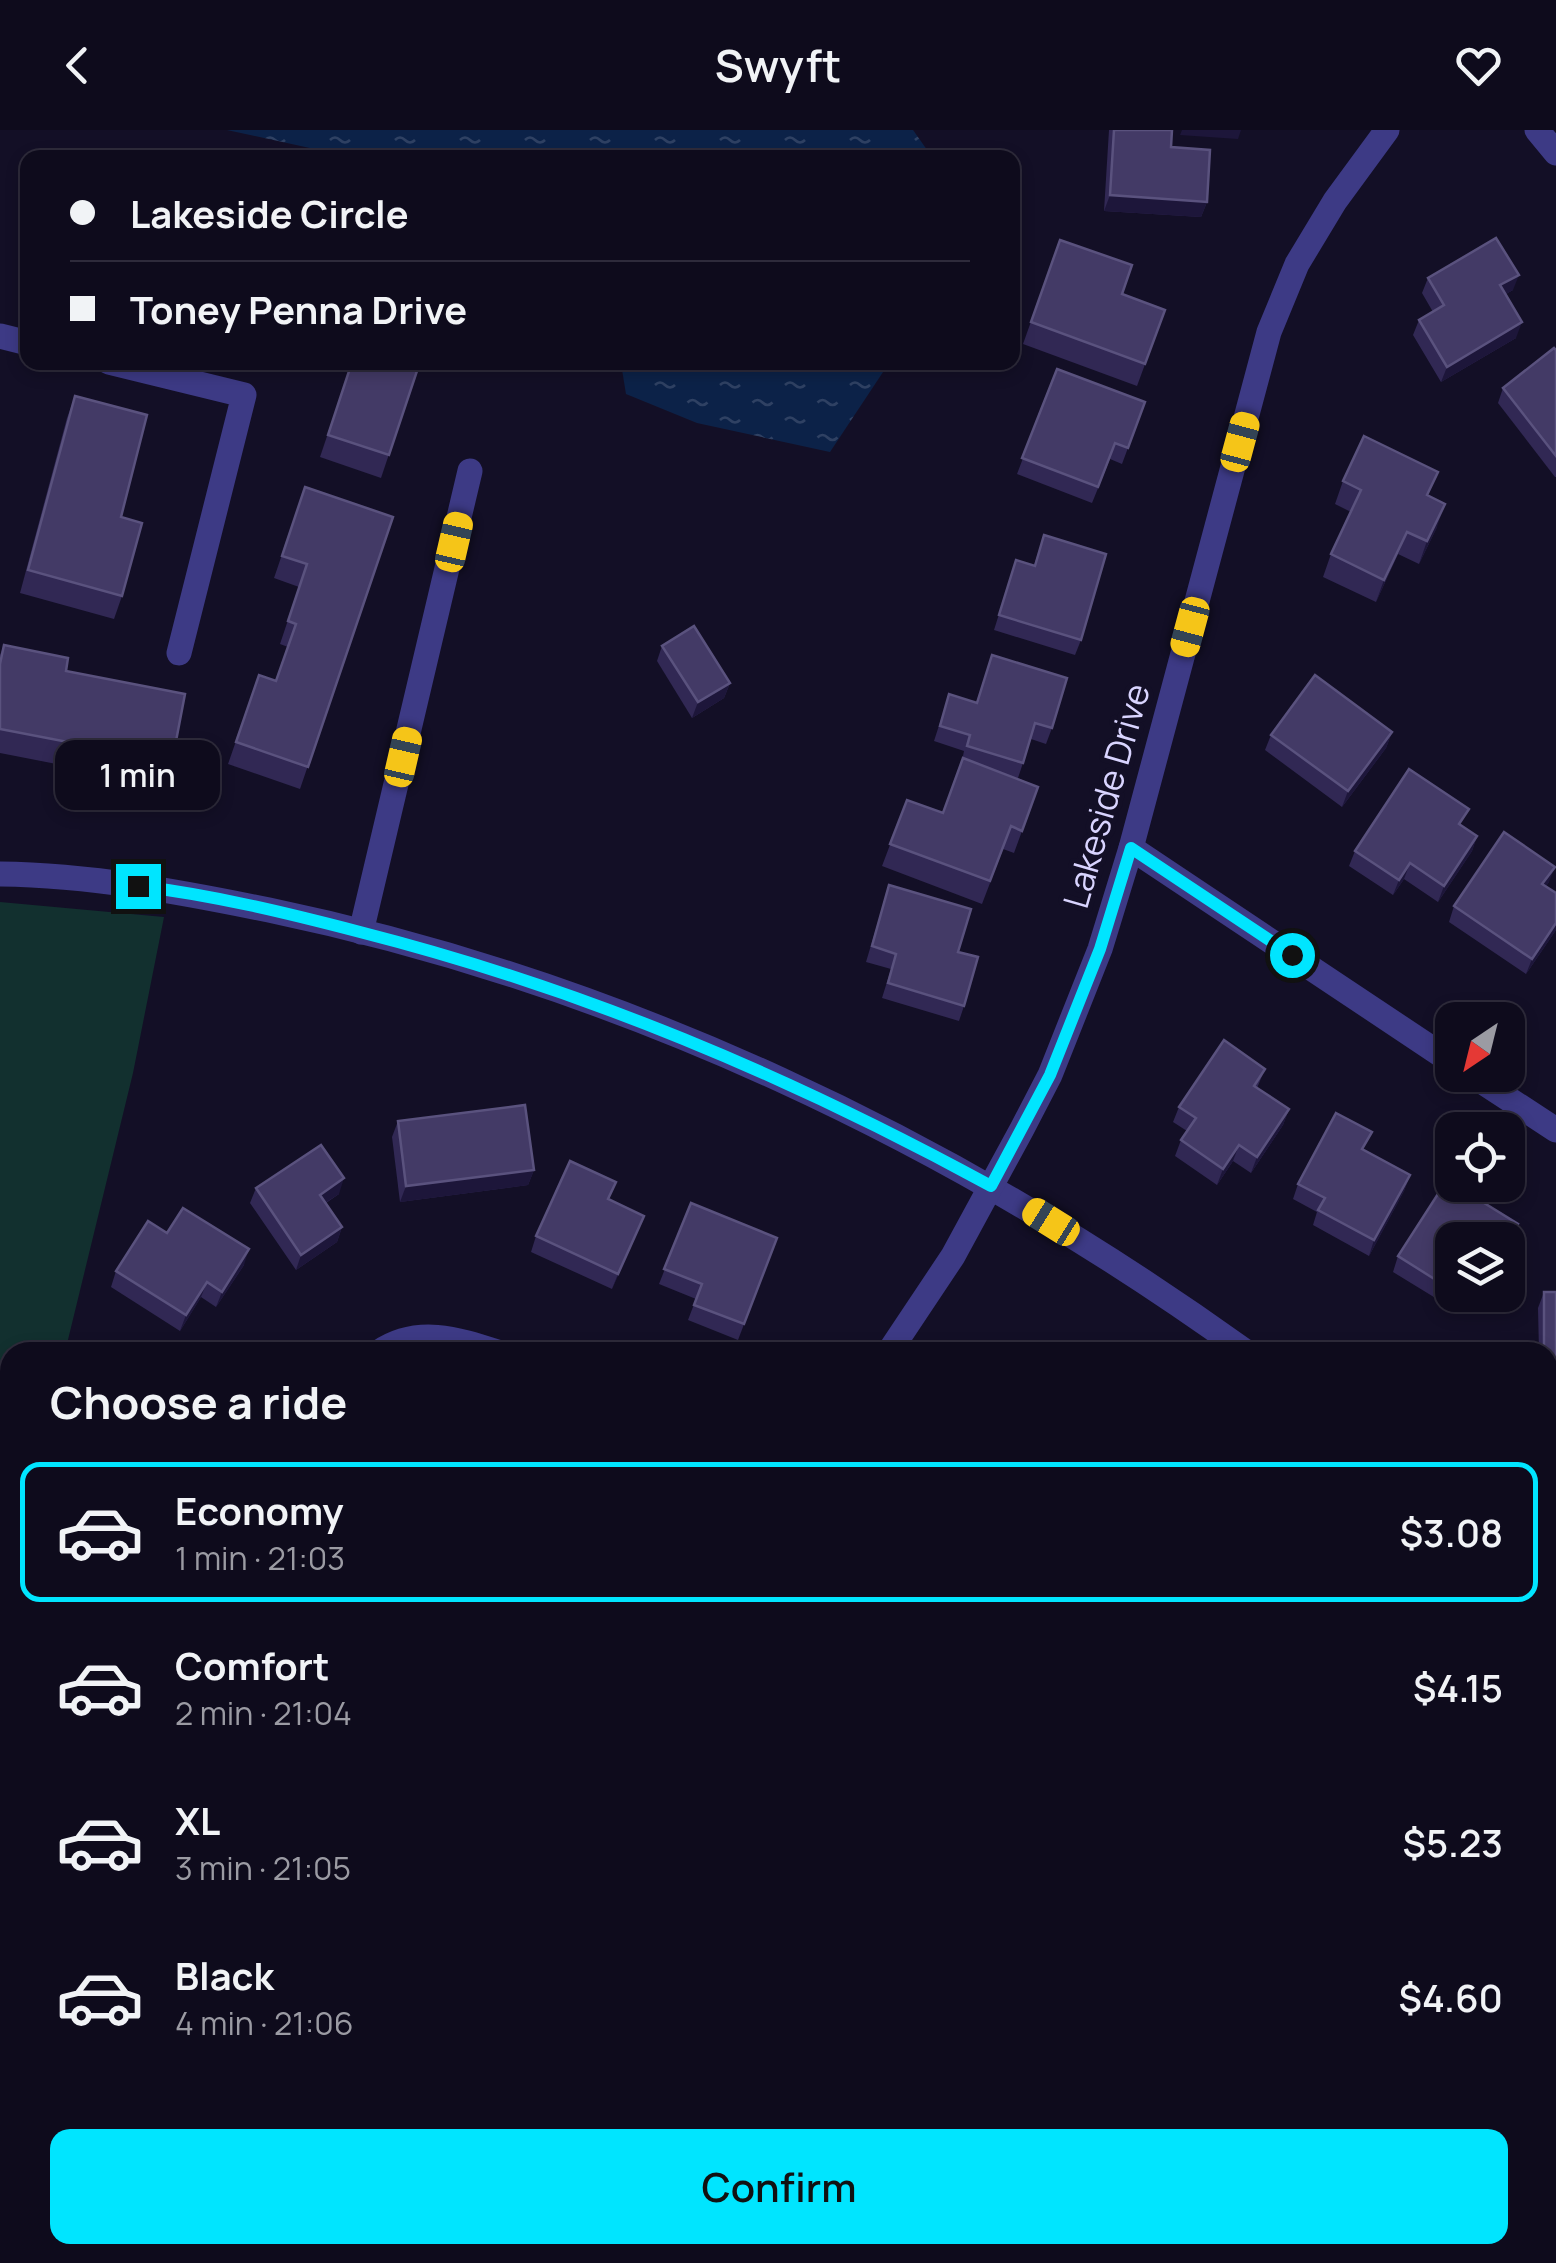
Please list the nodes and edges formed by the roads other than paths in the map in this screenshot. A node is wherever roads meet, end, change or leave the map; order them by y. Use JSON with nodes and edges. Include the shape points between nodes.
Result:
{"nodes":[{"id":1,"x":1387,"y":130,"type":"edge"},
{"id":2,"x":1536,"y":130,"type":"edge"},
{"id":3,"x":1556,"y":152,"type":"edge"},
{"id":4,"x":141,"y":370,"type":"edge"},
{"id":5,"x":470,"y":471,"type":"dead end"},
{"id":6,"x":179,"y":653,"type":"dead end"},
{"id":7,"x":1131,"y":848,"type":"junction"},
{"id":8,"x":0,"y":874,"type":"edge"},
{"id":9,"x":362,"y":932,"type":"junction"},
{"id":10,"x":1435,"y":1051,"type":"edge"},
{"id":11,"x":1498,"y":1092,"type":"edge"},
{"id":12,"x":1556,"y":1130,"type":"edge"},
{"id":13,"x":991,"y":1186,"type":"junction"},
{"id":14,"x":405,"y":1342,"type":"edge"},
{"id":15,"x":467,"y":1342,"type":"edge"},
{"id":16,"x":896,"y":1342,"type":"edge"},
{"id":17,"x":1232,"y":1342,"type":"edge"}],
"edges":[{"from":1,"to":7,"type":"street","name":"Lakeside Drive","via":[[1297,264],[1269,332]]},
{"from":2,"to":3,"type":"street"},
{"from":4,"to":6,"type":"street","via":[[244,395]]},
{"from":5,"to":9,"type":"street"},
{"from":7,"to":10,"type":"street"},
{"from":7,"to":13,"type":"street","name":"Lakeside Drive","via":[[1050,1075]]},
{"from":8,"to":9,"type":"street","via":[[169,890]]},
{"from":9,"to":13,"type":"street","via":[[589,1000],[738,1060]]},
{"from":11,"to":12,"type":"street"},
{"from":13,"to":16,"type":"street","name":"Lakeside Drive"},
{"from":13,"to":17,"type":"street"},
{"from":14,"to":15,"type":"street"}]}
